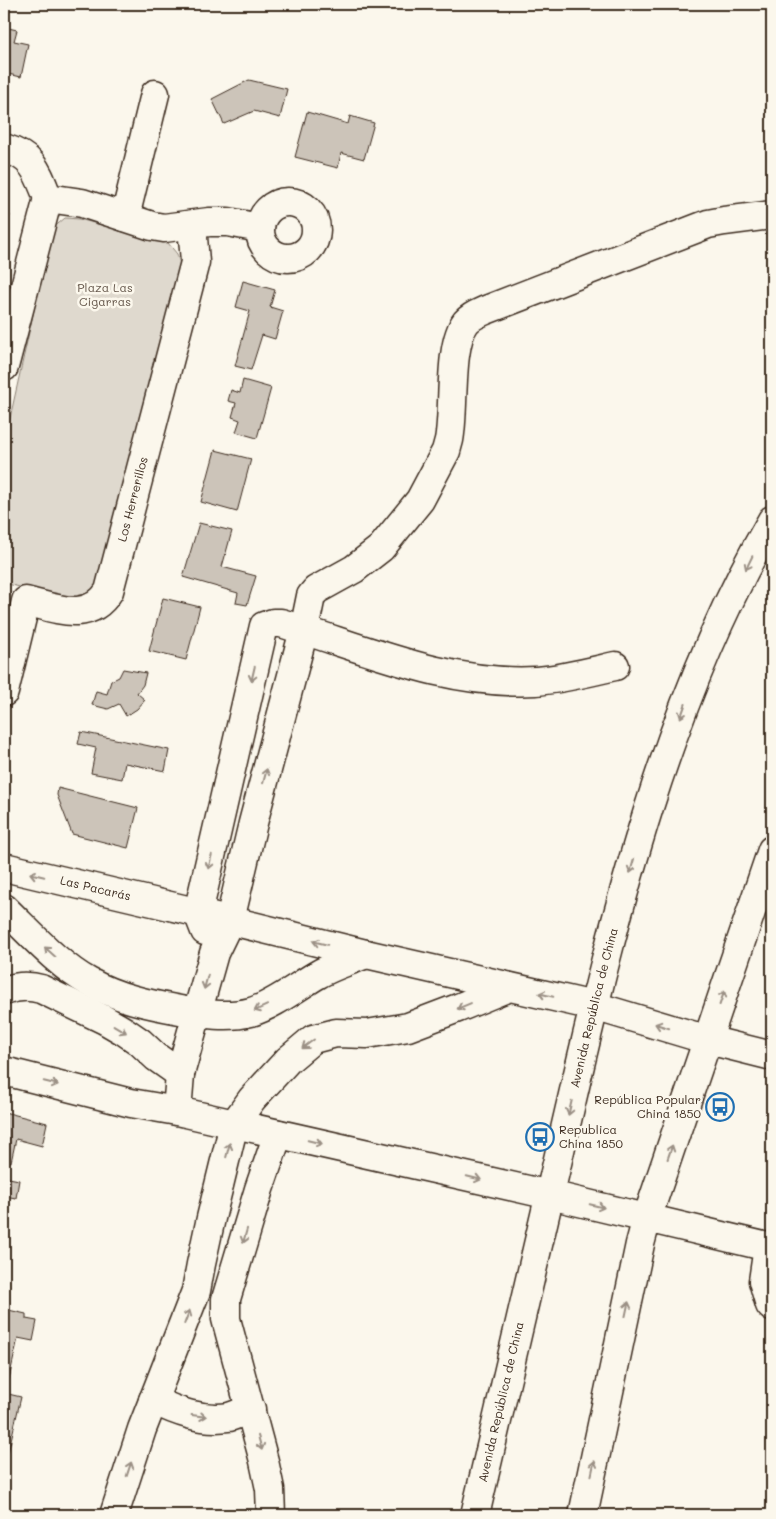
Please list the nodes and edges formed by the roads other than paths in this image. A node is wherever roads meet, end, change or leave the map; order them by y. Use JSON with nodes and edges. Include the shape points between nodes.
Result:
{"nodes":[{"id":1,"x":155,"y":94,"type":"dead end"},
{"id":2,"x":4,"y":148,"type":"edge"},
{"id":3,"x":48,"y":198,"type":"junction"},
{"id":4,"x":772,"y":215,"type":"edge"},
{"id":5,"x":125,"y":217,"type":"junction"},
{"id":6,"x":192,"y":225,"type":"junction"},
{"id":7,"x":260,"y":228,"type":"dead end"},
{"id":8,"x":4,"y":367,"type":"edge"},
{"id":9,"x":772,"y":520,"type":"edge"},
{"id":10,"x":15,"y":598,"type":"edge"},
{"id":11,"x":304,"y":630,"type":"junction"},
{"id":12,"x":614,"y":666,"type":"dead end"},
{"id":13,"x":4,"y":692,"type":"edge"},
{"id":14,"x":772,"y":850,"type":"edge"},
{"id":15,"x":4,"y":867,"type":"edge"},
{"id":16,"x":4,"y":908,"type":"edge"},
{"id":17,"x":193,"y":911,"type":"junction"},
{"id":18,"x":230,"y":920,"type":"junction"},
{"id":19,"x":214,"y":953,"type":"junction"},
{"id":20,"x":366,"y":954,"type":"junction"},
{"id":21,"x":509,"y":987,"type":"junction"},
{"id":22,"x":4,"y":991,"type":"edge"},
{"id":23,"x":594,"y":1006,"type":"junction"},
{"id":24,"x":198,"y":1013,"type":"junction"},
{"id":25,"x":708,"y":1040,"type":"junction"},
{"id":26,"x":772,"y":1056,"type":"edge"},
{"id":27,"x":4,"y":1071,"type":"edge"},
{"id":28,"x":180,"y":1074,"type":"junction"},
{"id":29,"x":177,"y":1111,"type":"junction"},
{"id":30,"x":234,"y":1124,"type":"junction"},
{"id":31,"x":278,"y":1134,"type":"junction"},
{"id":32,"x":550,"y":1195,"type":"junction"},
{"id":33,"x":648,"y":1218,"type":"junction"},
{"id":34,"x":770,"y":1248,"type":"edge"},
{"id":35,"x":772,"y":1307,"type":"edge"},
{"id":36,"x":153,"y":1400,"type":"junction"},
{"id":37,"x":251,"y":1409,"type":"junction"},
{"id":38,"x":114,"y":1515,"type":"edge"},
{"id":39,"x":271,"y":1515,"type":"edge"},
{"id":40,"x":475,"y":1515,"type":"edge"},
{"id":41,"x":583,"y":1515,"type":"edge"}],
"edges":[{"from":1,"to":5,"type":"street"},
{"from":2,"to":3,"type":"street","via":[[18,152],[30,162]]},
{"from":3,"to":5,"type":"street","via":[[82,203]]},
{"from":3,"to":8,"type":"street"},
{"from":4,"to":11,"type":"street","via":[[708,224],[486,310],[468,320],[456,346],[449,440],[427,489],[381,548],[310,596]]},
{"from":5,"to":6,"type":"street","via":[[164,228]]},
{"from":6,"to":7,"type":"street","via":[[228,222]]},
{"from":6,"to":10,"type":"street","name":"Los Herrerillos","via":[[195,262],[109,591],[90,609],[72,612]]},
{"from":9,"to":23,"type":"street","name":"Avenida República de China","one_way":true,"via":[[742,576],[692,687],[636,850]]},
{"from":10,"to":13,"type":"street","name":"Los Herrerillos"},
{"from":11,"to":12,"type":"street","via":[[456,676],[536,681]]},
{"from":11,"to":17,"type":"street","one_way":true,"via":[[281,623],[264,626]]},
{"from":18,"to":11,"type":"street","one_way":true},
{"from":25,"to":14,"type":"street","one_way":true},
{"from":17,"to":15,"type":"street","name":"Las Pacarás","one_way":true},
{"from":24,"to":16,"type":"street","one_way":true,"via":[[122,997],[88,982],[52,955]]},
{"from":17,"to":18,"type":"street","name":"Las Pacarás"},
{"from":17,"to":19,"type":"street"},
{"from":18,"to":19,"type":"street"},
{"from":20,"to":18,"type":"street","name":"Las Pacarás","one_way":true},
{"from":19,"to":24,"type":"street","one_way":true},
{"from":20,"to":21,"type":"street","name":"Las Pacarás"},
{"from":20,"to":24,"type":"street","one_way":true,"via":[[320,973],[252,1012],[230,1015]]},
{"from":23,"to":21,"type":"street","name":"Las Pacarás","one_way":true},
{"from":21,"to":30,"type":"street","one_way":true,"via":[[408,1027],[367,1034],[336,1033],[312,1039],[252,1099]]},
{"from":22,"to":28,"type":"street","one_way":true,"via":[[20,986],[41,989],[124,1031]]},
{"from":25,"to":23,"type":"street","name":"Las Pacarás","one_way":true},
{"from":23,"to":32,"type":"street","name":"Avenida República de China","one_way":true},
{"from":24,"to":28,"type":"street"},
{"from":25,"to":26,"type":"street","name":"Las Pacarás"},
{"from":33,"to":25,"type":"street","one_way":true},
{"from":27,"to":29,"type":"street","one_way":true,"via":[[131,1103]]},
{"from":28,"to":29,"type":"street"},
{"from":29,"to":30,"type":"street"},
{"from":30,"to":31,"type":"street"},
{"from":36,"to":30,"type":"street","one_way":true,"via":[[196,1291]]},
{"from":31,"to":32,"type":"street","one_way":true},
{"from":31,"to":37,"type":"street","one_way":true,"via":[[226,1299],[226,1319]]},
{"from":32,"to":33,"type":"street","one_way":true},
{"from":32,"to":40,"type":"street","name":"Avenida República de China"},
{"from":33,"to":34,"type":"street"},
{"from":41,"to":33,"type":"street","one_way":true},
{"from":34,"to":35,"type":"street","via":[[763,1281]]},
{"from":36,"to":37,"type":"street","one_way":true,"via":[[198,1417],[230,1416]]},
{"from":38,"to":36,"type":"street","one_way":true},
{"from":37,"to":39,"type":"street","one_way":true,"via":[[270,1488]]}]}
